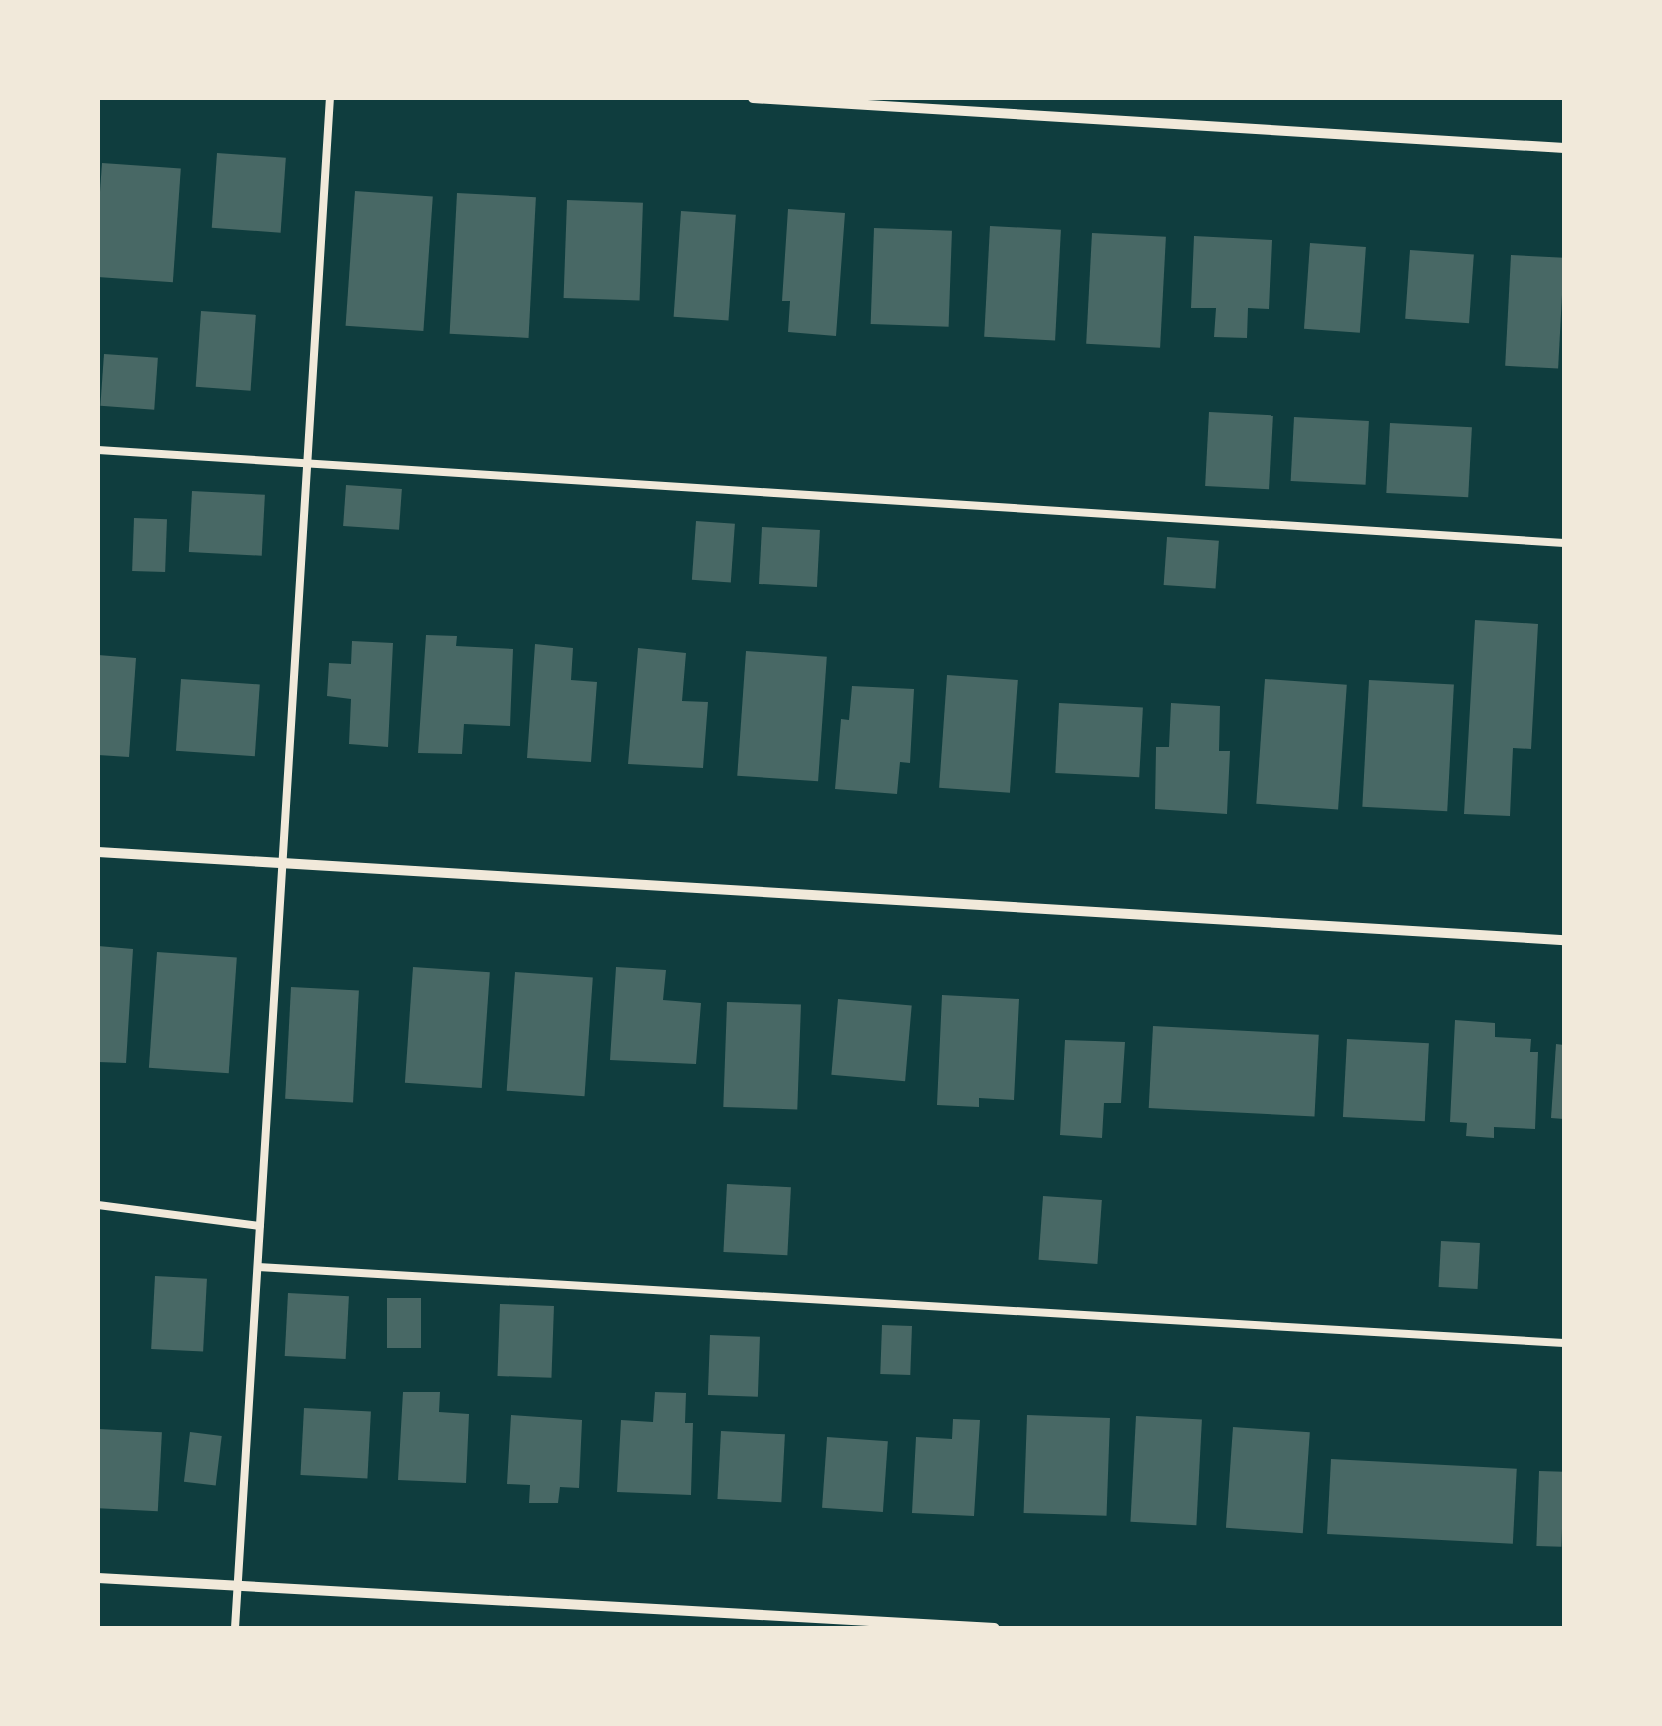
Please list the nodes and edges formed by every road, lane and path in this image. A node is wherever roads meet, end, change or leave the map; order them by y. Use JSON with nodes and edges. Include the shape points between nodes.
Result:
{"nodes":[{"id":1,"x":330,"y":98,"type":"edge"},
{"id":2,"x":753,"y":98,"type":"edge"},
{"id":3,"x":1564,"y":148,"type":"edge"},
{"id":4,"x":98,"y":450,"type":"edge"},
{"id":5,"x":307,"y":464,"type":"junction"},
{"id":6,"x":1564,"y":543,"type":"edge"},
{"id":7,"x":98,"y":852,"type":"edge"},
{"id":8,"x":282,"y":864,"type":"junction"},
{"id":9,"x":1564,"y":940,"type":"edge"},
{"id":10,"x":98,"y":1205,"type":"edge"},
{"id":11,"x":260,"y":1226,"type":"junction"},
{"id":12,"x":258,"y":1267,"type":"junction"},
{"id":13,"x":1564,"y":1343,"type":"edge"},
{"id":14,"x":98,"y":1578,"type":"edge"},
{"id":15,"x":238,"y":1586,"type":"junction"},
{"id":16,"x":236,"y":1628,"type":"edge"},
{"id":17,"x":994,"y":1628,"type":"edge"}],
"edges":[{"from":1,"to":5,"type":"lane"},
{"from":2,"to":3,"type":"street"},
{"from":4,"to":5,"type":"lane"},
{"from":5,"to":6,"type":"lane"},
{"from":5,"to":8,"type":"lane"},
{"from":7,"to":8,"type":"street"},
{"from":8,"to":9,"type":"street"},
{"from":8,"to":11,"type":"lane"},
{"from":10,"to":11,"type":"lane"},
{"from":11,"to":12,"type":"lane"},
{"from":12,"to":13,"type":"lane"},
{"from":12,"to":15,"type":"lane"},
{"from":14,"to":15,"type":"street"},
{"from":15,"to":16,"type":"lane"},
{"from":15,"to":17,"type":"street"}]}
